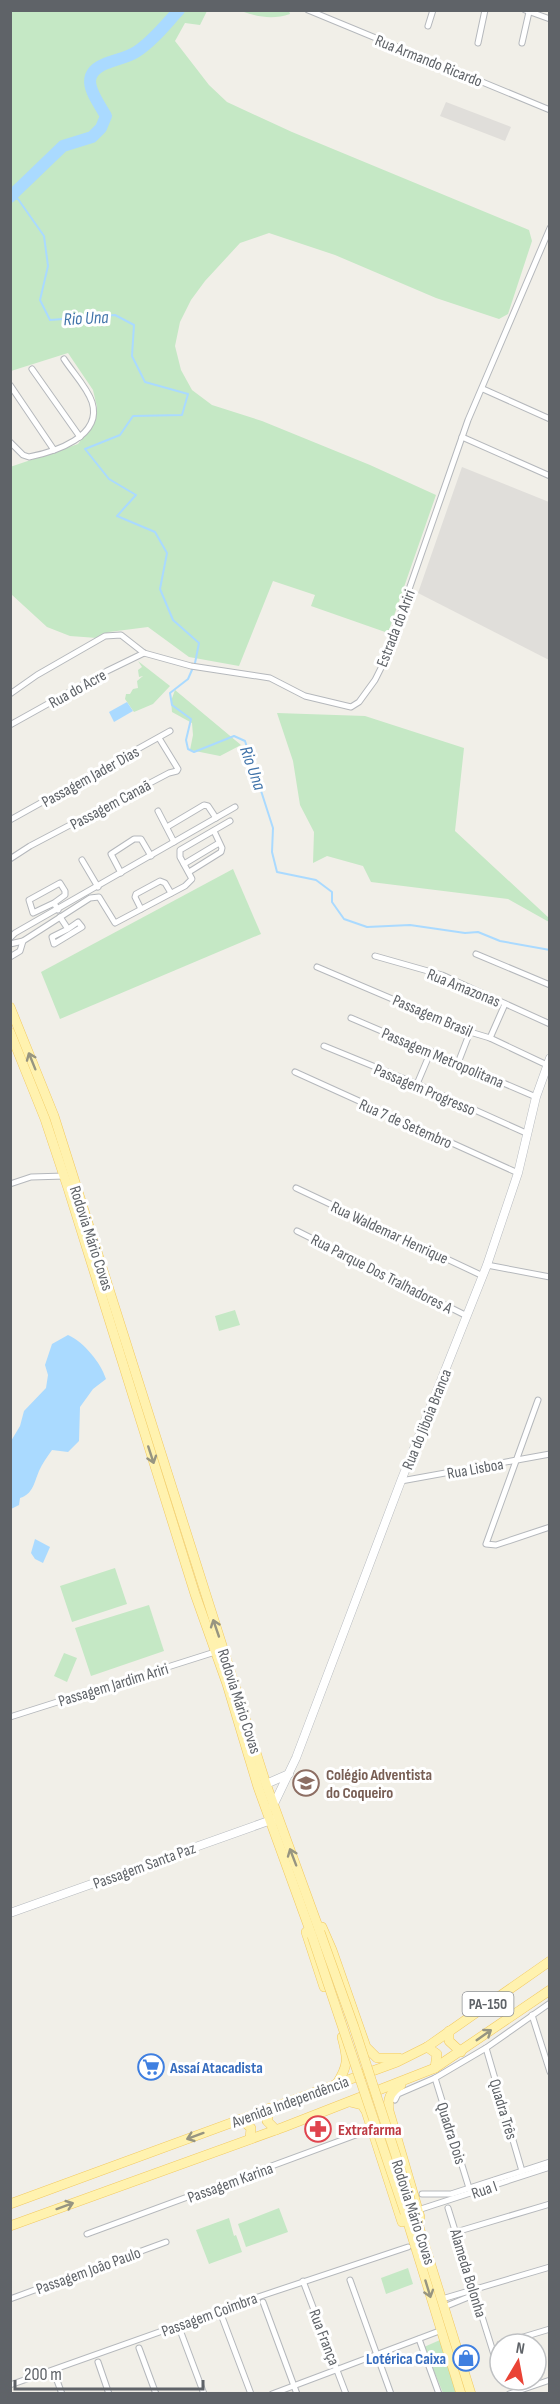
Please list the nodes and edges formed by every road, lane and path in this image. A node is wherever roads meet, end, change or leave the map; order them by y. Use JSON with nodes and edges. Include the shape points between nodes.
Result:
{"nodes":[{"id":1,"x":308,"y":10,"type":"edge"},
{"id":2,"x":433,"y":10,"type":"edge"},
{"id":3,"x":485,"y":10,"type":"edge"},
{"id":4,"x":527,"y":11,"type":"edge"},
{"id":5,"x":549,"y":19,"type":"edge"},
{"id":6,"x":428,"y":26,"type":"dead end"},
{"id":7,"x":478,"y":43,"type":"dead end"},
{"id":8,"x":522,"y":43,"type":"dead end"},
{"id":9,"x":549,"y":110,"type":"edge"},
{"id":10,"x":549,"y":228,"type":"edge"},
{"id":11,"x":64,"y":359,"type":"dead end"},
{"id":12,"x":32,"y":369,"type":"dead end"},
{"id":13,"x":10,"y":385,"type":"edge"},
{"id":14,"x":483,"y":389,"type":"junction"},
{"id":15,"x":549,"y":419,"type":"edge"},
{"id":16,"x":80,"y":437,"type":"junction"},
{"id":17,"x":462,"y":437,"type":"junction"},
{"id":18,"x":10,"y":442,"type":"edge"},
{"id":19,"x":54,"y":450,"type":"junction"},
{"id":20,"x":549,"y":476,"type":"edge"},
{"id":21,"x":144,"y":653,"type":"junction"},
{"id":22,"x":10,"y":694,"type":"edge"},
{"id":23,"x":10,"y":725,"type":"edge"},
{"id":24,"x":170,"y":731,"type":"dead end"},
{"id":25,"x":159,"y":738,"type":"junction"},
{"id":26,"x":235,"y":807,"type":"dead end"},
{"id":27,"x":158,"y":811,"type":"dead end"},
{"id":28,"x":216,"y":818,"type":"junction"},
{"id":29,"x":10,"y":820,"type":"edge"},
{"id":30,"x":231,"y":821,"type":"dead end"},
{"id":31,"x":167,"y":828,"type":"junction"},
{"id":32,"x":214,"y":831,"type":"junction"},
{"id":33,"x":174,"y":842,"type":"junction"},
{"id":34,"x":219,"y":843,"type":"junction"},
{"id":35,"x":152,"y":856,"type":"junction"},
{"id":36,"x":10,"y":859,"type":"edge"},
{"id":37,"x":82,"y":860,"type":"dead end"},
{"id":38,"x":184,"y":864,"type":"junction"},
{"id":39,"x":189,"y":872,"type":"junction"},
{"id":40,"x":121,"y":873,"type":"junction"},
{"id":41,"x":98,"y":886,"type":"junction"},
{"id":42,"x":171,"y":893,"type":"junction"},
{"id":43,"x":54,"y":903,"type":"junction"},
{"id":44,"x":141,"y":909,"type":"junction"},
{"id":45,"x":59,"y":913,"type":"junction"},
{"id":46,"x":68,"y":928,"type":"junction"},
{"id":47,"x":12,"y":934,"type":"edge"},
{"id":48,"x":23,"y":941,"type":"junction"},
{"id":49,"x":10,"y":944,"type":"edge"},
{"id":50,"x":476,"y":954,"type":"dead end"},
{"id":51,"x":375,"y":956,"type":"dead end"},
{"id":52,"x":10,"y":957,"type":"edge"},
{"id":53,"x":317,"y":968,"type":"dead end"},
{"id":54,"x":549,"y":985,"type":"edge"},
{"id":55,"x":506,"y":1004,"type":"junction"},
{"id":56,"x":10,"y":1007,"type":"edge"},
{"id":57,"x":351,"y":1018,"type":"dead end"},
{"id":58,"x":549,"y":1024,"type":"edge"},
{"id":59,"x":10,"y":1032,"type":"edge"},
{"id":60,"x":470,"y":1032,"type":"junction"},
{"id":61,"x":490,"y":1038,"type":"junction"},
{"id":62,"x":324,"y":1046,"type":"dead end"},
{"id":63,"x":431,"y":1051,"type":"junction"},
{"id":64,"x":548,"y":1062,"type":"edge"},
{"id":65,"x":458,"y":1063,"type":"junction"},
{"id":66,"x":295,"y":1072,"type":"dead end"},
{"id":67,"x":417,"y":1084,"type":"junction"},
{"id":68,"x":536,"y":1097,"type":"junction"},
{"id":69,"x":526,"y":1133,"type":"junction"},
{"id":70,"x":518,"y":1173,"type":"junction"},
{"id":71,"x":68,"y":1176,"type":"junction"},
{"id":72,"x":10,"y":1184,"type":"edge"},
{"id":73,"x":72,"y":1187,"type":"junction"},
{"id":74,"x":296,"y":1188,"type":"dead end"},
{"id":75,"x":297,"y":1231,"type":"dead end"},
{"id":76,"x":487,"y":1265,"type":"junction"},
{"id":77,"x":483,"y":1276,"type":"junction"},
{"id":78,"x":549,"y":1277,"type":"edge"},
{"id":79,"x":467,"y":1316,"type":"junction"},
{"id":80,"x":538,"y":1401,"type":"dead end"},
{"id":81,"x":549,"y":1454,"type":"edge"},
{"id":82,"x":515,"y":1461,"type":"junction"},
{"id":83,"x":401,"y":1481,"type":"junction"},
{"id":84,"x":549,"y":1527,"type":"edge"},
{"id":85,"x":215,"y":1652,"type":"junction"},
{"id":86,"x":10,"y":1717,"type":"edge"},
{"id":87,"x":289,"y":1774,"type":"junction"},
{"id":88,"x":262,"y":1785,"type":"junction"},
{"id":89,"x":270,"y":1808,"type":"junction"},
{"id":90,"x":274,"y":1819,"type":"junction"},
{"id":91,"x":299,"y":1888,"type":"junction"},
{"id":92,"x":10,"y":1913,"type":"edge"},
{"id":93,"x":549,"y":1961,"type":"edge"},
{"id":94,"x":549,"y":1990,"type":"edge"},
{"id":95,"x":549,"y":2002,"type":"edge"},
{"id":96,"x":532,"y":2015,"type":"junction"},
{"id":97,"x":449,"y":2031,"type":"junction"},
{"id":98,"x":427,"y":2047,"type":"junction"},
{"id":99,"x":486,"y":2048,"type":"junction"},
{"id":100,"x":461,"y":2052,"type":"junction"},
{"id":101,"x":413,"y":2055,"type":"junction"},
{"id":102,"x":435,"y":2068,"type":"junction"},
{"id":103,"x":549,"y":2072,"type":"edge"},
{"id":104,"x":419,"y":2075,"type":"junction"},
{"id":105,"x":435,"y":2078,"type":"junction"},
{"id":106,"x":336,"y":2085,"type":"junction"},
{"id":107,"x":395,"y":2100,"type":"dead end"},
{"id":108,"x":348,"y":2102,"type":"junction"},
{"id":109,"x":270,"y":2108,"type":"junction"},
{"id":110,"x":241,"y":2119,"type":"junction"},
{"id":111,"x":372,"y":2129,"type":"junction"},
{"id":112,"x":276,"y":2130,"type":"junction"},
{"id":113,"x":250,"y":2139,"type":"junction"},
{"id":114,"x":549,"y":2162,"type":"edge"},
{"id":115,"x":549,"y":2167,"type":"edge"},
{"id":116,"x":522,"y":2171,"type":"junction"},
{"id":117,"x":469,"y":2188,"type":"junction"},
{"id":118,"x":422,"y":2194,"type":"dead end"},
{"id":119,"x":10,"y":2204,"type":"edge"},
{"id":120,"x":549,"y":2204,"type":"edge"},
{"id":121,"x":448,"y":2208,"type":"dead end"},
{"id":122,"x":412,"y":2212,"type":"junction"},
{"id":123,"x":10,"y":2226,"type":"edge"},
{"id":124,"x":456,"y":2232,"type":"junction"},
{"id":125,"x":87,"y":2234,"type":"dead end"},
{"id":126,"x":166,"y":2242,"type":"dead end"},
{"id":127,"x":411,"y":2246,"type":"junction"},
{"id":128,"x":549,"y":2267,"type":"edge"},
{"id":129,"x":350,"y":2280,"type":"dead end"},
{"id":130,"x":303,"y":2281,"type":"junction"},
{"id":131,"x":474,"y":2293,"type":"junction"},
{"id":132,"x":10,"y":2299,"type":"edge"},
{"id":133,"x":263,"y":2302,"type":"dead end"},
{"id":134,"x":443,"y":2303,"type":"junction"},
{"id":135,"x":222,"y":2317,"type":"dead end"},
{"id":136,"x":446,"y":2329,"type":"junction"},
{"id":137,"x":180,"y":2330,"type":"dead end"},
{"id":138,"x":488,"y":2335,"type":"edge"},
{"id":139,"x":419,"y":2339,"type":"junction"},
{"id":140,"x":140,"y":2348,"type":"dead end"},
{"id":141,"x":377,"y":2355,"type":"junction"},
{"id":142,"x":98,"y":2362,"type":"dead end"},
{"id":143,"x":337,"y":2370,"type":"junction"},
{"id":144,"x":55,"y":2375,"type":"dead end"},
{"id":145,"x":549,"y":2380,"type":"edge"},
{"id":146,"x":11,"y":2385,"type":"edge"},
{"id":147,"x":294,"y":2385,"type":"junction"},
{"id":148,"x":15,"y":2394,"type":"edge"},
{"id":149,"x":62,"y":2394,"type":"edge"},
{"id":150,"x":110,"y":2394,"type":"edge"},
{"id":151,"x":156,"y":2394,"type":"edge"},
{"id":152,"x":204,"y":2394,"type":"edge"},
{"id":153,"x":251,"y":2394,"type":"edge"},
{"id":154,"x":272,"y":2394,"type":"edge"},
{"id":155,"x":297,"y":2394,"type":"edge"},
{"id":156,"x":346,"y":2394,"type":"edge"},
{"id":157,"x":391,"y":2394,"type":"edge"},
{"id":158,"x":439,"y":2394,"type":"edge"},
{"id":159,"x":461,"y":2394,"type":"edge"},
{"id":160,"x":471,"y":2394,"type":"edge"},
{"id":161,"x":509,"y":2394,"type":"edge"}],
"edges":[{"from":1,"to":9,"type":"street","name":"Rua Armando Ricardo"},
{"from":2,"to":6,"type":"street"},
{"from":3,"to":7,"type":"street"},
{"from":4,"to":5,"type":"street"},
{"from":4,"to":8,"type":"street"},
{"from":10,"to":14,"type":"street","name":"Estrada do Ariri"},
{"from":11,"to":16,"type":"street","via":[[93,404],[92,418]]},
{"from":12,"to":16,"type":"street"},
{"from":13,"to":19,"type":"street"},
{"from":14,"to":15,"type":"street"},
{"from":14,"to":17,"type":"street","name":"Estrada do Ariri"},
{"from":16,"to":19,"type":"street"},
{"from":17,"to":20,"type":"street"},
{"from":17,"to":21,"type":"street","name":"Estrada do Ariri","via":[[383,664],[358,704],[342,705],[304,696],[270,678],[199,668]]},
{"from":18,"to":19,"type":"street","via":[[25,456]]},
{"from":21,"to":22,"type":"street","name":"Estrada do Ariri","via":[[121,635],[105,636]]},
{"from":21,"to":23,"type":"street","name":"Rua do Acre"},
{"from":24,"to":25,"type":"street","name":"Passagem Jader Dias"},
{"from":25,"to":29,"type":"street","name":"Passagem Jader Dias"},
{"from":25,"to":36,"type":"street","name":"Passagem Canaã","via":[[177,771]]},
{"from":26,"to":28,"type":"street"},
{"from":27,"to":31,"type":"street"},
{"from":28,"to":31,"type":"street","via":[[204,805]]},
{"from":28,"to":33,"type":"street"},
{"from":30,"to":32,"type":"street"},
{"from":31,"to":33,"type":"street"},
{"from":32,"to":34,"type":"street"},
{"from":32,"to":38,"type":"street","via":[[180,850]]},
{"from":33,"to":35,"type":"street"},
{"from":34,"to":38,"type":"street"},
{"from":34,"to":39,"type":"street","via":[[221,852]]},
{"from":35,"to":40,"type":"street"},
{"from":35,"to":40,"type":"street","via":[[141,839],[134,839],[111,854]]},
{"from":37,"to":41,"type":"street"},
{"from":38,"to":39,"type":"street"},
{"from":39,"to":42,"type":"street","via":[[191,881]]},
{"from":40,"to":41,"type":"street"},
{"from":41,"to":45,"type":"street"},
{"from":42,"to":44,"type":"street"},
{"from":42,"to":44,"type":"street","via":[[160,881],[136,894]]},
{"from":43,"to":43,"type":"street","via":[[65,895],[60,883],[29,900],[33,913]]},
{"from":43,"to":45,"type":"street"},
{"from":44,"to":45,"type":"street","via":[[115,923],[96,896]]},
{"from":45,"to":46,"type":"street"},
{"from":45,"to":47,"type":"street"},
{"from":45,"to":48,"type":"street"},
{"from":46,"to":46,"type":"street","via":[[52,937],[54,944],[82,927],[78,922]]},
{"from":48,"to":49,"type":"street"},
{"from":48,"to":52,"type":"street","via":[[20,951]]},
{"from":50,"to":54,"type":"street"},
{"from":51,"to":55,"type":"street","name":"Rua Amazonas","via":[[442,975]]},
{"from":53,"to":60,"type":"street","name":"Passagem Brasil"},
{"from":55,"to":58,"type":"street","name":"Rua Amazonas"},
{"from":55,"to":61,"type":"street"},
{"from":71,"to":56,"type":"main road","name":"Rodovia Mário Covas","one_way":true,"via":[[54,1116]]},
{"from":57,"to":63,"type":"street","name":"Passagem Metropolitana"},
{"from":59,"to":71,"type":"main road","name":"Rodovia Mário Covas"},
{"from":60,"to":61,"type":"street","name":"Passagem Brasil"},
{"from":60,"to":65,"type":"street"},
{"from":61,"to":64,"type":"street","name":"Passagem Brasil"},
{"from":62,"to":67,"type":"street","name":"Passagem Progresso"},
{"from":63,"to":65,"type":"street","name":"Passagem Metropolitana"},
{"from":63,"to":67,"type":"street"},
{"from":64,"to":68,"type":"main road","name":"Rua do Jiboia Branca"},
{"from":65,"to":68,"type":"street","name":"Passagem Metropolitana"},
{"from":66,"to":70,"type":"street","name":"Rua 7 de Setembro"},
{"from":67,"to":69,"type":"street","name":"Passagem Progresso"},
{"from":68,"to":69,"type":"main road","name":"Rua do Jiboia Branca"},
{"from":69,"to":70,"type":"main road","name":"Rua do Jiboia Branca"},
{"from":70,"to":76,"type":"main road","name":"Rua do Jiboia Branca"},
{"from":71,"to":72,"type":"street","via":[[31,1177]]},
{"from":71,"to":73,"type":"main road","name":"Rodovia Mário Covas"},
{"from":73,"to":85,"type":"main road","name":"Rodovia Mário Covas","one_way":true},
{"from":88,"to":73,"type":"main road","name":"Rodovia Mário Covas","one_way":true,"via":[[235,1683],[96,1245]]},
{"from":74,"to":77,"type":"street","name":"Rua Waldemar Henrique"},
{"from":75,"to":79,"type":"street","name":"Rua Parque Dos Tralhadores A"},
{"from":76,"to":77,"type":"main road","name":"Rua do Jiboia Branca"},
{"from":76,"to":78,"type":"street"},
{"from":77,"to":79,"type":"main road","name":"Rua do Jiboia Branca"},
{"from":79,"to":83,"type":"main road","name":"Rua do Jiboia Branca"},
{"from":80,"to":82,"type":"street"},
{"from":81,"to":82,"type":"street","name":"Rua Lisboa"},
{"from":82,"to":83,"type":"street","name":"Rua Lisboa"},
{"from":82,"to":84,"type":"street","via":[[486,1545]]},
{"from":83,"to":87,"type":"main road","name":"Rua do Jiboia Branca"},
{"from":85,"to":86,"type":"street","name":"Passagem Jardim Ariri"},
{"from":85,"to":88,"type":"main road","name":"Rodovia Mário Covas"},
{"from":87,"to":88,"type":"main road"},
{"from":87,"to":89,"type":"main road","name":"Rua do Jiboia Branca"},
{"from":88,"to":89,"type":"main road","name":"Rodovia Mário Covas"},
{"from":89,"to":90,"type":"main road","name":"Rodovia Mário Covas"},
{"from":90,"to":91,"type":"main road","name":"Rodovia Mário Covas"},
{"from":90,"to":92,"type":"main road","name":"Passagem Santa Paz"},
{"from":91,"to":101,"type":"main road","via":[[332,1950],[366,2047],[377,2058]]},
{"from":91,"to":106,"type":"main road","via":[[307,1938],[347,2056]]},
{"from":91,"to":122,"type":"main road","name":"Rodovia Mário Covas","bridge":true,"via":[[354,2027]]},
{"from":93,"to":97,"type":"main road","name":"Avenida Independência","number":"PA-150"},
{"from":100,"to":94,"type":"main road","name":"Avenida Independência","number":"PA-150","one_way":true},
{"from":95,"to":96,"type":"street"},
{"from":96,"to":99,"type":"street"},
{"from":96,"to":103,"type":"street"},
{"from":97,"to":98,"type":"main road","name":"Avenida Independência","number":"PA-150"},
{"from":97,"to":100,"type":"main road","via":[[452,2046]]},
{"from":98,"to":101,"type":"main road","name":"Avenida Independência","number":"PA-150"},
{"from":98,"to":102,"type":"main road","via":[[436,2054]]},
{"from":99,"to":105,"type":"street"},
{"from":99,"to":116,"type":"street","name":"Quadra Três"},
{"from":100,"to":102,"type":"main road","name":"Avenida Independência","number":"PA-150"},
{"from":101,"to":106,"type":"main road","name":"Avenida Independência","number":"PA-150"},
{"from":102,"to":104,"type":"main road","name":"Avenida Independência","number":"PA-150"},
{"from":104,"to":108,"type":"main road","name":"Avenida Independência","number":"PA-150"},
{"from":104,"to":122,"type":"main road","via":[[394,2090],[388,2101]]},
{"from":105,"to":107,"type":"street","via":[[398,2094]]},
{"from":105,"to":117,"type":"street","name":"Quadra Dois"},
{"from":106,"to":109,"type":"main road","name":"Avenida Independência"},
{"from":108,"to":111,"type":"main road","via":[[362,2105]]},
{"from":108,"to":112,"type":"main road","name":"Avenida Independência"},
{"from":109,"to":110,"type":"main road","name":"Avenida Independência"},
{"from":109,"to":112,"type":"main road","via":[[267,2121]]},
{"from":110,"to":113,"type":"main road","via":[[251,2128]]},
{"from":110,"to":119,"type":"main road","name":"Avenida Independência","one_way":true},
{"from":111,"to":125,"type":"street","name":"Passagem Karina"},
{"from":111,"to":127,"type":"main road"},
{"from":112,"to":113,"type":"main road","name":"Avenida Independência"},
{"from":123,"to":113,"type":"main road","name":"Avenida Independência","one_way":true},
{"from":114,"to":116,"type":"street"},
{"from":115,"to":122,"type":"street","name":"Rua I"},
{"from":116,"to":117,"type":"street"},
{"from":117,"to":118,"type":"street","via":[[444,2196]]},
{"from":120,"to":124,"type":"street"},
{"from":121,"to":124,"type":"street","name":"Alameda Bolonha"},
{"from":122,"to":127,"type":"main road","name":"Rodovia Mário Covas"},
{"from":122,"to":134,"type":"main road","name":"Rodovia Mário Covas"},
{"from":124,"to":131,"type":"street","name":"Alameda Bolonha"},
{"from":126,"to":132,"type":"street","name":"Passagem João Paulo"},
{"from":127,"to":130,"type":"street","name":"Passagem Coimbra"},
{"from":127,"to":136,"type":"main road","name":"Rodovia Mário Covas","one_way":true},
{"from":128,"to":131,"type":"street"},
{"from":129,"to":141,"type":"street"},
{"from":130,"to":143,"type":"street","name":"Rua França"},
{"from":130,"to":146,"type":"street","name":"Passagem Coimbra"},
{"from":131,"to":134,"type":"street"},
{"from":131,"to":138,"type":"street","name":"Alameda Bolonha"},
{"from":133,"to":147,"type":"street"},
{"from":134,"to":136,"type":"main road","name":"Rodovia Mário Covas"},
{"from":135,"to":153,"type":"street"},
{"from":136,"to":139,"type":"street"},
{"from":136,"to":159,"type":"main road","name":"Rodovia Mário Covas"},
{"from":136,"to":160,"type":"main road","name":"Rodovia Mário Covas"},
{"from":137,"to":152,"type":"street"},
{"from":139,"to":141,"type":"street"},
{"from":139,"to":158,"type":"street"},
{"from":140,"to":151,"type":"street"},
{"from":141,"to":143,"type":"street"},
{"from":141,"to":157,"type":"street"},
{"from":142,"to":150,"type":"street"},
{"from":143,"to":147,"type":"street"},
{"from":143,"to":156,"type":"street","name":"Rua França"},
{"from":144,"to":149,"type":"street"},
{"from":145,"to":161,"type":"street"},
{"from":146,"to":148,"type":"street"},
{"from":147,"to":154,"type":"street"},
{"from":147,"to":155,"type":"street"}]}
